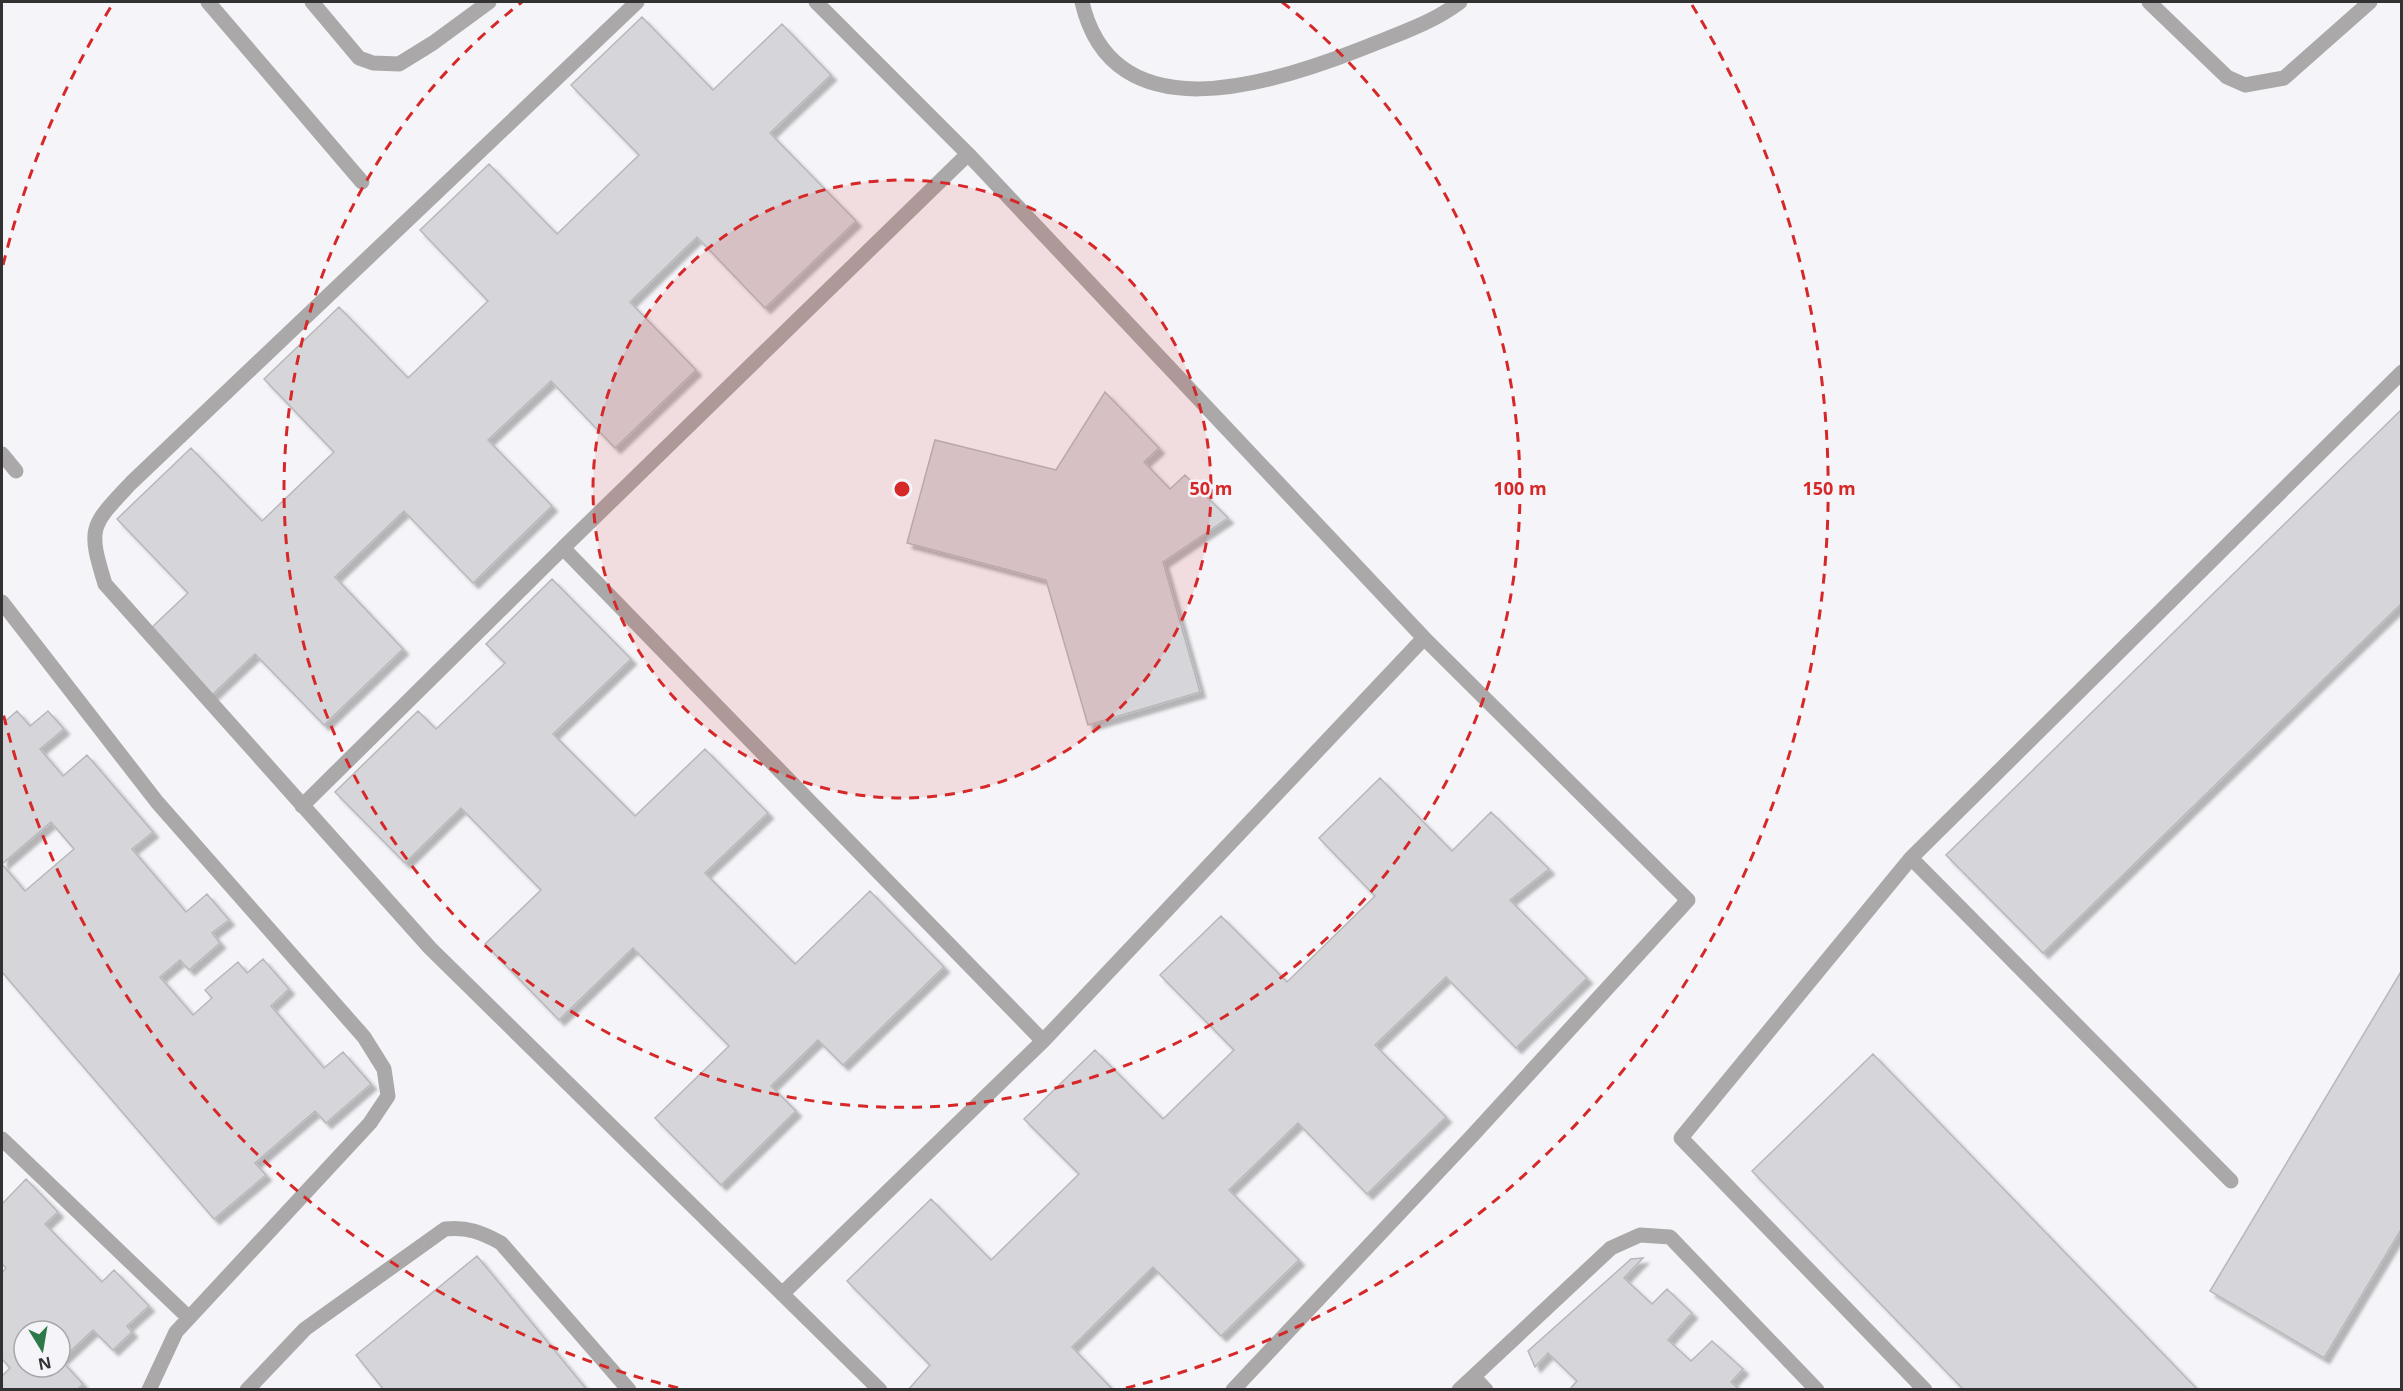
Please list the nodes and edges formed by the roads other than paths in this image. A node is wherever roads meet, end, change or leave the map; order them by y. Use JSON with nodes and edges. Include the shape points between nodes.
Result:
{"nodes":[{"id":1,"x":208,"y":2,"type":"edge"},
{"id":2,"x":312,"y":2,"type":"edge"},
{"id":3,"x":489,"y":2,"type":"edge"},
{"id":4,"x":637,"y":2,"type":"edge"},
{"id":5,"x":816,"y":2,"type":"edge"},
{"id":6,"x":1082,"y":2,"type":"edge"},
{"id":7,"x":1460,"y":2,"type":"edge"},
{"id":8,"x":2149,"y":2,"type":"edge"},
{"id":9,"x":2370,"y":2,"type":"edge"},
{"id":10,"x":968,"y":154,"type":"junction"},
{"id":11,"x":362,"y":182,"type":"dead end"},
{"id":12,"x":2402,"y":372,"type":"edge"},
{"id":13,"x":2,"y":454,"type":"edge"},
{"id":14,"x":16,"y":471,"type":"dead end"},
{"id":15,"x":563,"y":548,"type":"junction"},
{"id":16,"x":2,"y":602,"type":"edge"},
{"id":17,"x":1424,"y":638,"type":"junction"},
{"id":18,"x":302,"y":806,"type":"junction"},
{"id":19,"x":1911,"y":858,"type":"junction"},
{"id":20,"x":1043,"y":1041,"type":"junction"},
{"id":21,"x":2,"y":1139,"type":"edge"},
{"id":22,"x":2231,"y":1180,"type":"dead end"},
{"id":23,"x":782,"y":1294,"type":"junction"},
{"id":24,"x":189,"y":1318,"type":"junction"},
{"id":25,"x":1474,"y":1377,"type":"junction"},
{"id":26,"x":149,"y":1389,"type":"edge"},
{"id":27,"x":247,"y":1389,"type":"edge"},
{"id":28,"x":628,"y":1389,"type":"edge"},
{"id":29,"x":880,"y":1389,"type":"edge"},
{"id":30,"x":1233,"y":1389,"type":"edge"},
{"id":31,"x":1459,"y":1389,"type":"edge"},
{"id":32,"x":1486,"y":1389,"type":"edge"},
{"id":33,"x":1817,"y":1389,"type":"edge"},
{"id":34,"x":1925,"y":1389,"type":"edge"}],
"edges":[{"from":1,"to":11,"type":"street"},
{"from":2,"to":3,"type":"street","via":[[359,58],[399,64]]},
{"from":4,"to":18,"type":"street","via":[[131,483],[98,519],[94,546],[105,584]]},
{"from":5,"to":10,"type":"street"},
{"from":6,"to":7,"type":"street","via":[[1086,20],[1108,57],[1123,69],[1166,88],[1201,90],[1259,83],[1337,58],[1440,17]]},
{"from":8,"to":9,"type":"street","via":[[2227,77],[2245,85],[2284,78]]},
{"from":10,"to":15,"type":"street"},
{"from":10,"to":17,"type":"street"},
{"from":12,"to":19,"type":"street"},
{"from":13,"to":14,"type":"street"},
{"from":15,"to":18,"type":"street"},
{"from":15,"to":20,"type":"street"},
{"from":16,"to":24,"type":"street","via":[[157,802],[364,1037],[384,1070],[388,1096],[370,1123]]},
{"from":17,"to":20,"type":"street"},
{"from":17,"to":30,"type":"street","via":[[1688,900],[1473,1136]]},
{"from":18,"to":23,"type":"street","via":[[430,948]]},
{"from":19,"to":22,"type":"street"},
{"from":19,"to":34,"type":"street","via":[[1681,1138]]},
{"from":20,"to":23,"type":"street"},
{"from":21,"to":24,"type":"street"},
{"from":23,"to":29,"type":"street"},
{"from":24,"to":26,"type":"street","via":[[176,1332]]},
{"from":25,"to":31,"type":"street"},
{"from":25,"to":32,"type":"street"},
{"from":25,"to":33,"type":"street","via":[[1611,1248],[1640,1235],[1670,1237]]},
{"from":27,"to":28,"type":"street","via":[[306,1329],[445,1229],[460,1227],[478,1230],[501,1243]]}]}
